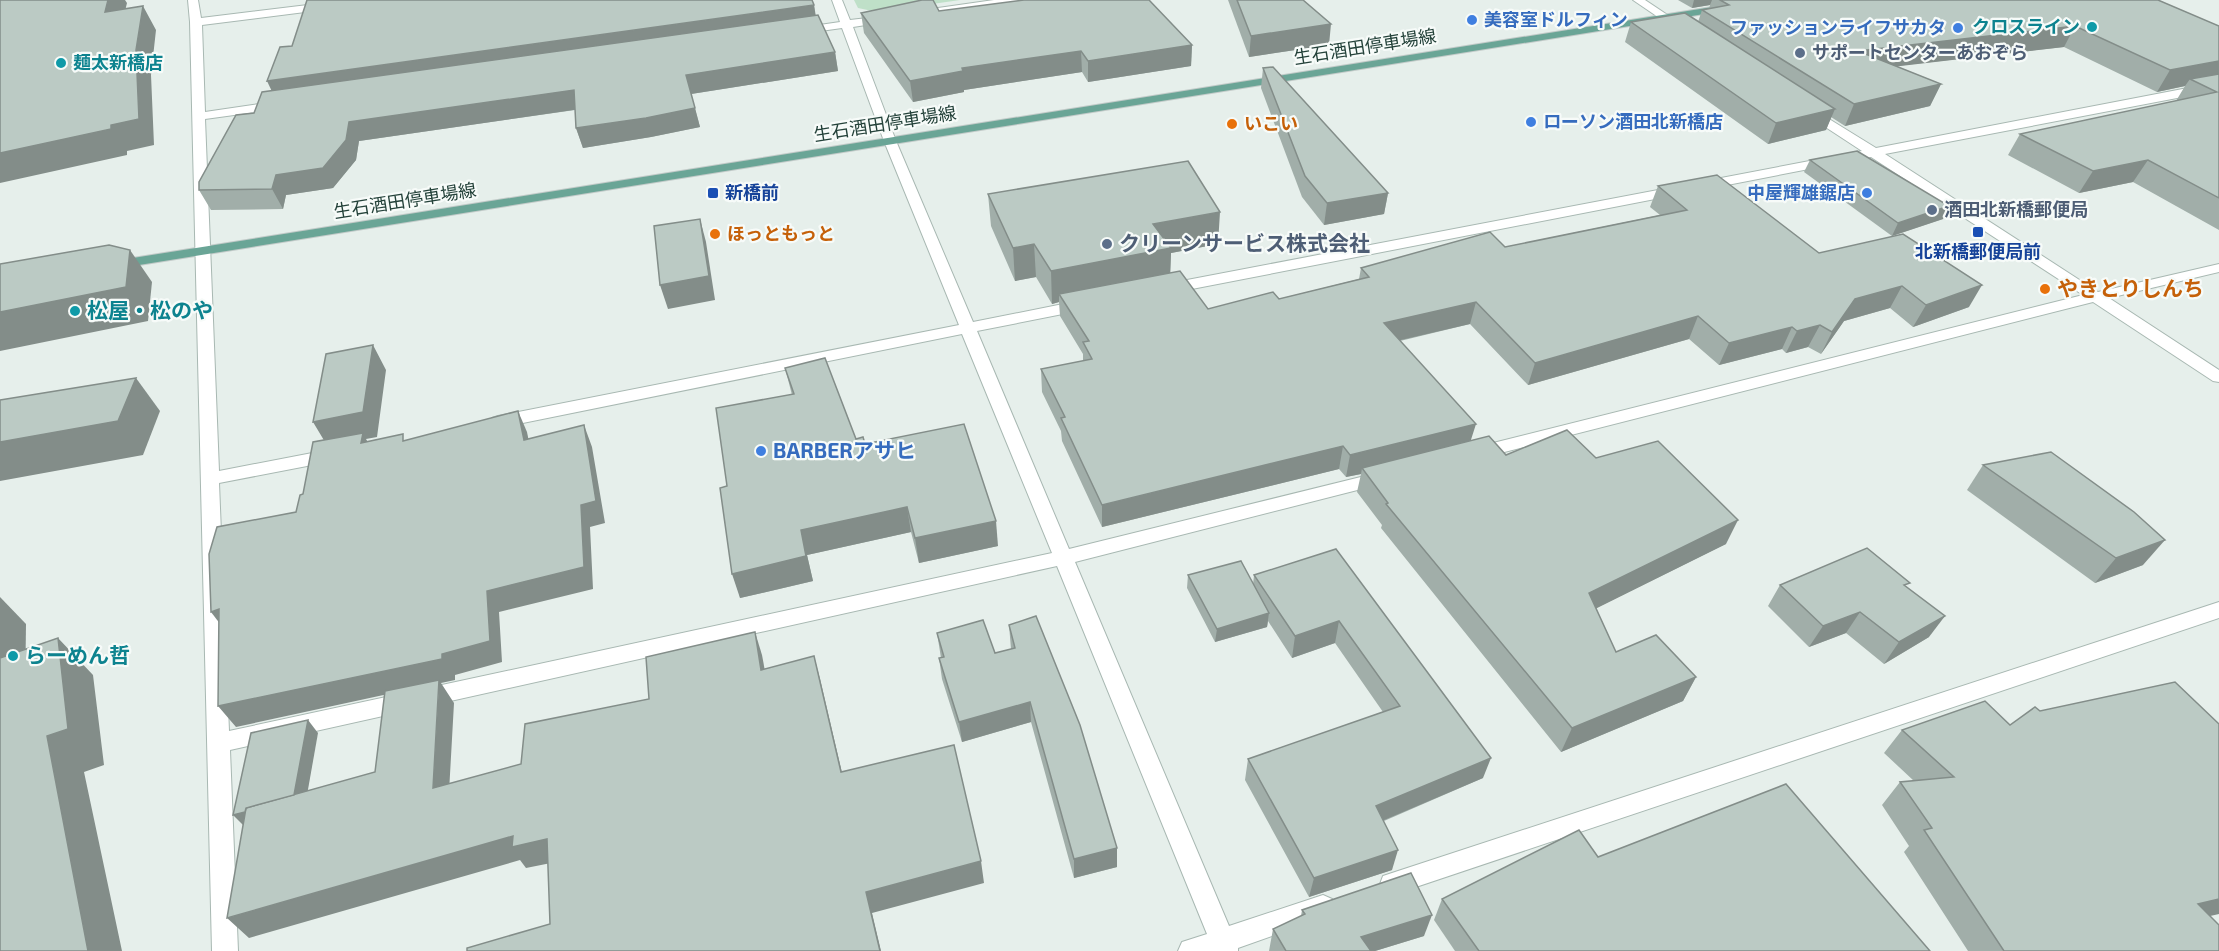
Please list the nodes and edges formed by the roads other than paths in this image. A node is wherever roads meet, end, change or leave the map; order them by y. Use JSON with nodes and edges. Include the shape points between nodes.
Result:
{"nodes":[{"id":1,"x":193,"y":0,"type":"edge"},
{"id":2,"x":376,"y":0,"type":"edge"},
{"id":3,"x":837,"y":0,"type":"edge"},
{"id":4,"x":1017,"y":0,"type":"edge"},
{"id":5,"x":1638,"y":0,"type":"edge"},
{"id":6,"x":1742,"y":5,"type":"edge"},
{"id":7,"x":1665,"y":18,"type":"junction"},
{"id":8,"x":196,"y":22,"type":"junction"},
{"id":9,"x":846,"y":24,"type":"junction"},
{"id":10,"x":787,"y":33,"type":"edge"},
{"id":11,"x":1695,"y":37,"type":"edge"},
{"id":12,"x":2219,"y":86,"type":"edge"},
{"id":13,"x":294,"y":102,"type":"edge"},
{"id":14,"x":1795,"y":102,"type":"edge"},
{"id":15,"x":200,"y":116,"type":"junction"},
{"id":16,"x":890,"y":141,"type":"junction"},
{"id":17,"x":1875,"y":154,"type":"junction"},
{"id":18,"x":204,"y":251,"type":"junction"},
{"id":19,"x":102,"y":267,"type":"edge"},
{"id":20,"x":2219,"y":268,"type":"edge"},
{"id":21,"x":1156,"y":291,"type":"edge"},
{"id":22,"x":2095,"y":297,"type":"junction"},
{"id":23,"x":1097,"y":303,"type":"edge"},
{"id":24,"x":968,"y":327,"type":"junction"},
{"id":25,"x":2219,"y":377,"type":"edge"},
{"id":26,"x":478,"y":426,"type":"edge"},
{"id":27,"x":350,"y":451,"type":"edge"},
{"id":28,"x":1458,"y":458,"type":"edge"},
{"id":29,"x":1400,"y":473,"type":"edge"},
{"id":30,"x":210,"y":479,"type":"junction"},
{"id":31,"x":1063,"y":558,"type":"junction"},
{"id":32,"x":2219,"y":610,"type":"edge"},
{"id":33,"x":218,"y":743,"type":"junction"},
{"id":34,"x":1369,"y":891,"type":"edge"},
{"id":35,"x":1346,"y":899,"type":"edge"},
{"id":36,"x":1224,"y":946,"type":"edge"},
{"id":37,"x":225,"y":951,"type":"edge"},
{"id":38,"x":1191,"y":951,"type":"edge"}],
"edges":[{"from":1,"to":8,"type":"street"},
{"from":2,"to":8,"type":"street"},
{"from":3,"to":9,"type":"street"},
{"from":4,"to":9,"type":"street"},
{"from":5,"to":7,"type":"street"},
{"from":6,"to":7,"type":"main road","name":"生石酒田停車場線"},
{"from":7,"to":11,"type":"street"},
{"from":7,"to":16,"type":"main road","name":"生石酒田停車場線"},
{"from":8,"to":15,"type":"street"},
{"from":9,"to":10,"type":"street"},
{"from":9,"to":16,"type":"street"},
{"from":12,"to":17,"type":"street"},
{"from":13,"to":15,"type":"street"},
{"from":14,"to":17,"type":"street"},
{"from":15,"to":18,"type":"street"},
{"from":16,"to":18,"type":"main road","name":"生石酒田停車場線"},
{"from":16,"to":24,"type":"street"},
{"from":17,"to":21,"type":"street"},
{"from":17,"to":22,"type":"street"},
{"from":18,"to":19,"type":"main road","name":"生石酒田停車場線"},
{"from":18,"to":30,"type":"street"},
{"from":20,"to":22,"type":"street"},
{"from":22,"to":25,"type":"street"},
{"from":22,"to":28,"type":"street"},
{"from":23,"to":24,"type":"street"},
{"from":24,"to":26,"type":"street"},
{"from":24,"to":31,"type":"street"},
{"from":27,"to":30,"type":"street"},
{"from":29,"to":31,"type":"street"},
{"from":30,"to":33,"type":"street"},
{"from":31,"to":33,"type":"street"},
{"from":31,"to":36,"type":"street"},
{"from":32,"to":34,"type":"street"},
{"from":33,"to":37,"type":"street"},
{"from":35,"to":36,"type":"street"},
{"from":36,"to":38,"type":"street"}]}
